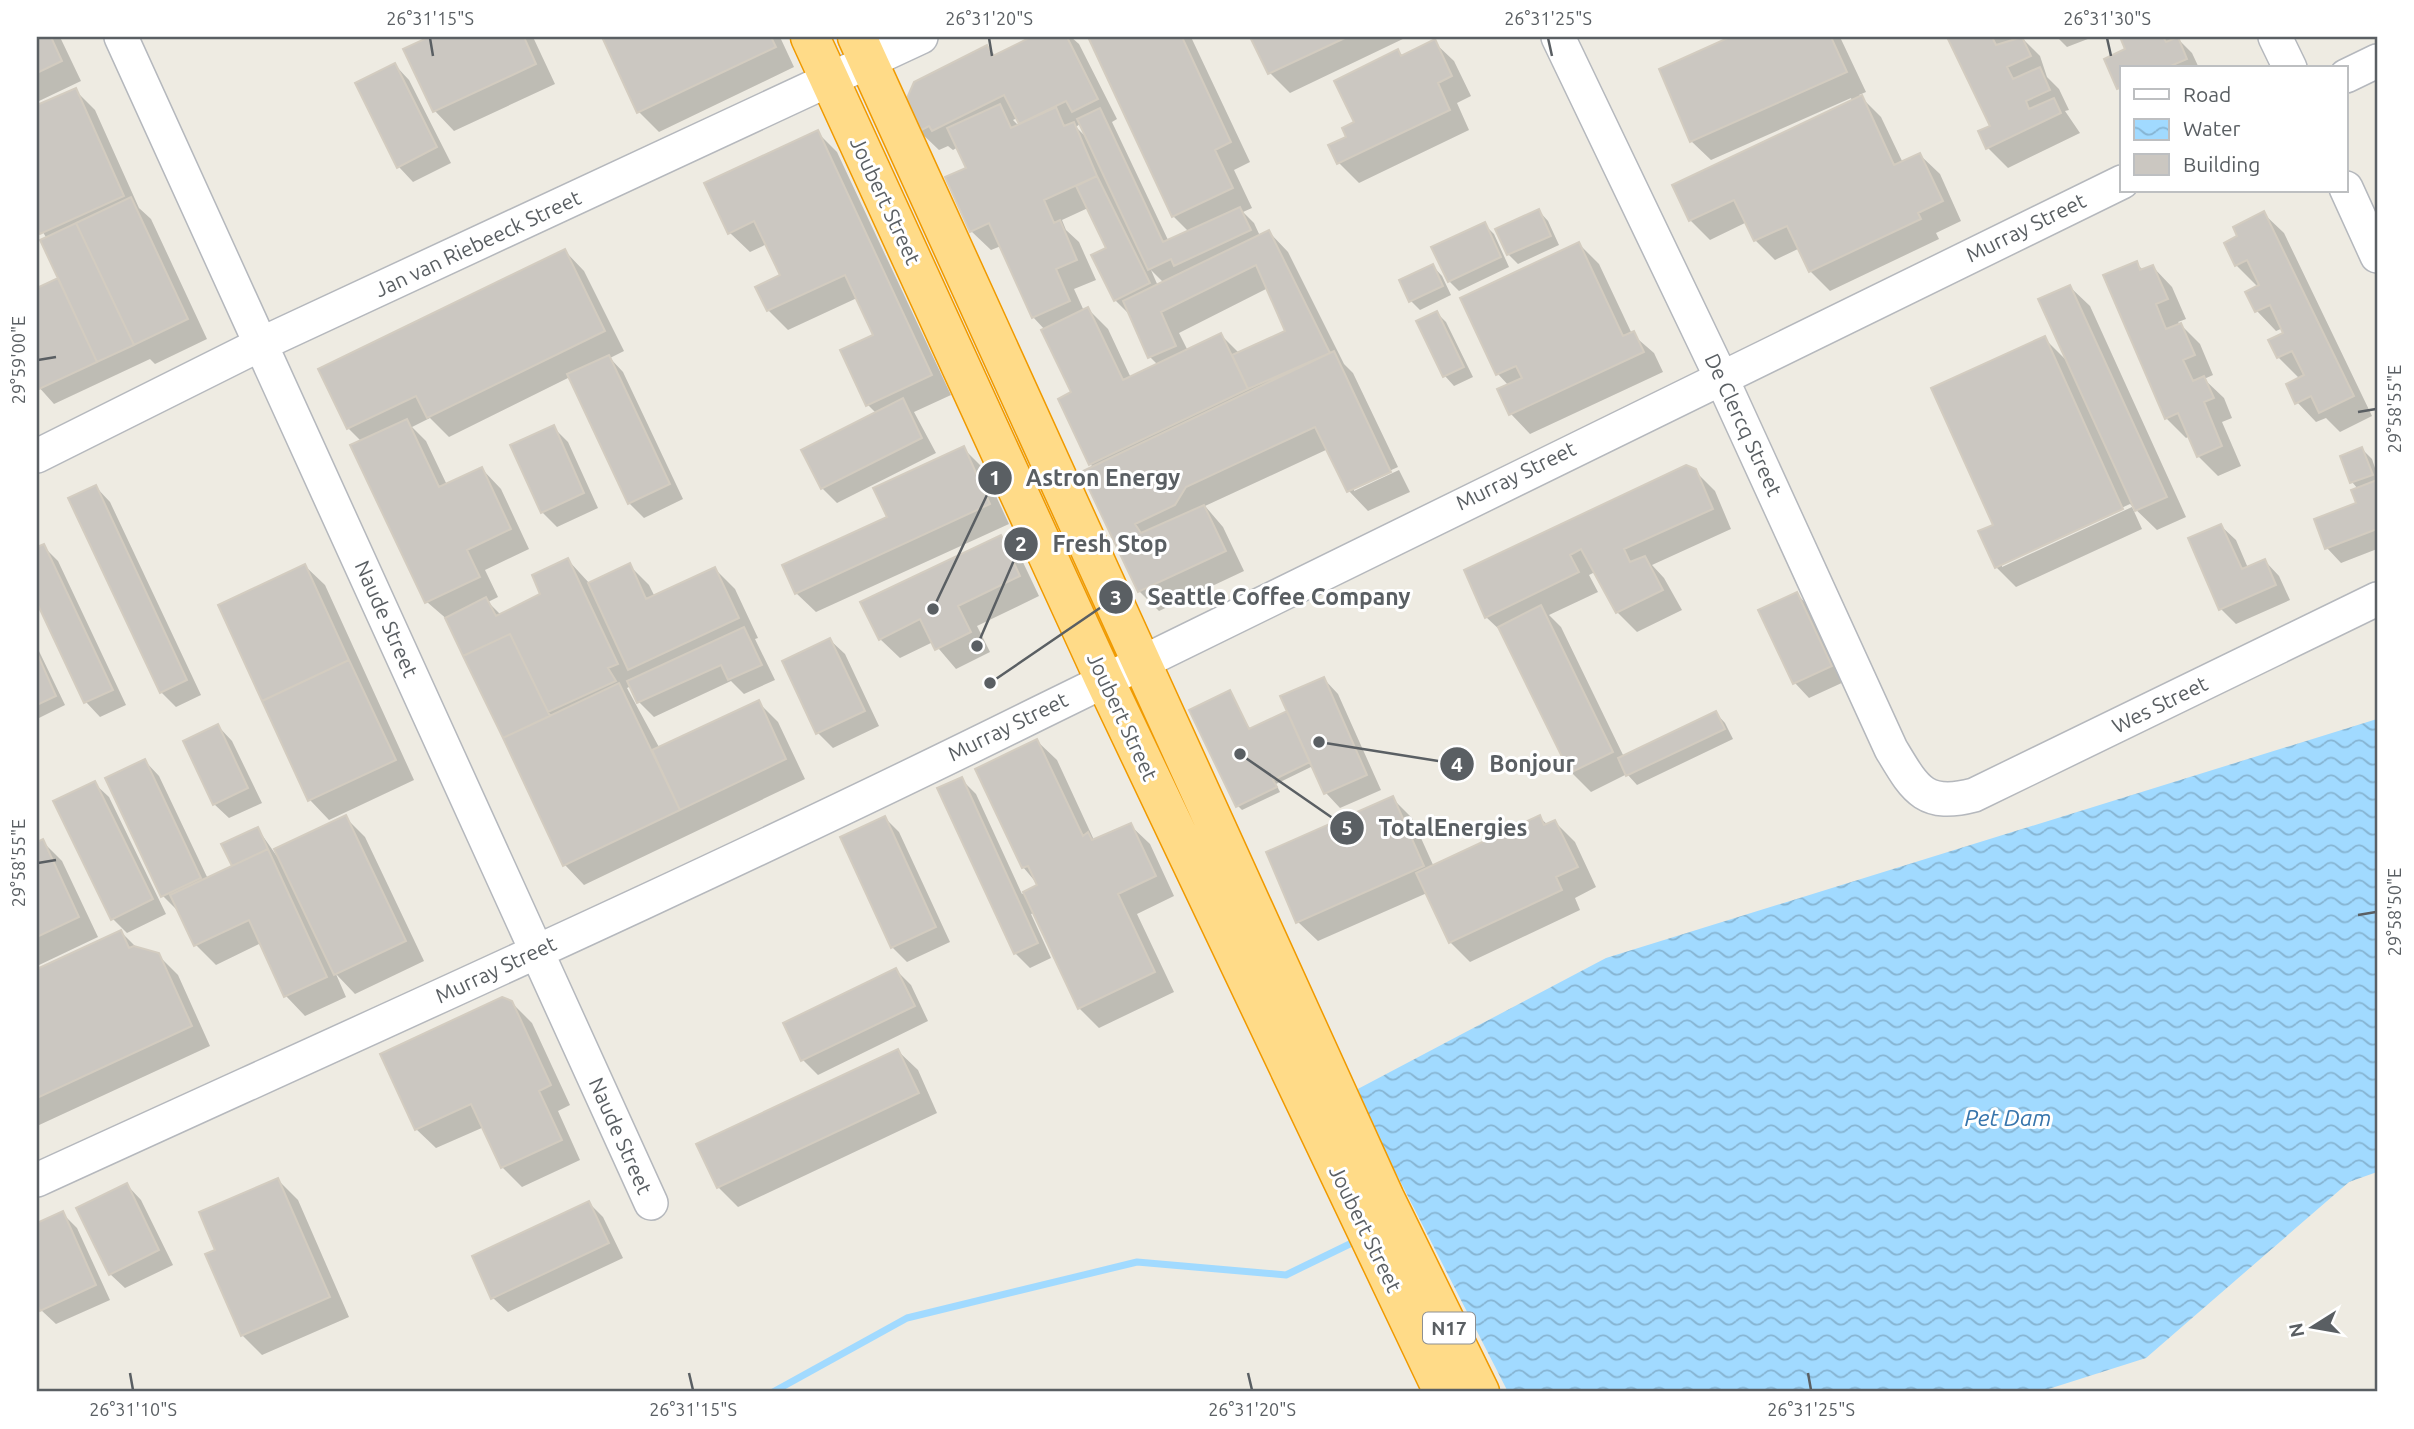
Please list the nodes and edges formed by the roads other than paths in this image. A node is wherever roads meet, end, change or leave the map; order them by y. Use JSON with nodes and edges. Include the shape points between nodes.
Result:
{"nodes":[{"id":1,"x":121,"y":37,"type":"edge"},
{"id":2,"x":810,"y":37,"type":"edge"},
{"id":3,"x":920,"y":37,"type":"edge"},
{"id":4,"x":1558,"y":37,"type":"edge"},
{"id":5,"x":2275,"y":37,"type":"edge"},
{"id":6,"x":863,"y":49,"type":"edge"},
{"id":7,"x":2377,"y":61,"type":"edge"},
{"id":8,"x":2289,"y":66,"type":"edge"},
{"id":9,"x":2348,"y":75,"type":"edge"},
{"id":10,"x":831,"y":81,"type":"junction"},
{"id":11,"x":2120,"y":183,"type":"edge"},
{"id":12,"x":2348,"y":192,"type":"edge"},
{"id":13,"x":2377,"y":256,"type":"edge"},
{"id":14,"x":261,"y":344,"type":"junction"},
{"id":15,"x":1720,"y":375,"type":"junction"},
{"id":16,"x":37,"y":456,"type":"edge"},
{"id":17,"x":2377,"y":599,"type":"edge"},
{"id":18,"x":1143,"y":662,"type":"junction"},
{"id":19,"x":1104,"y":679,"type":"junction"},
{"id":20,"x":1939,"y":800,"type":"joint"},
{"id":21,"x":537,"y":952,"type":"junction"},
{"id":22,"x":37,"y":1180,"type":"edge"},
{"id":23,"x":651,"y":1203,"type":"dead end"},
{"id":24,"x":1371,"y":1206,"type":"junction"},
{"id":25,"x":1403,"y":1268,"type":"junction"},
{"id":26,"x":1443,"y":1392,"type":"edge"},
{"id":27,"x":1480,"y":1392,"type":"edge"}],
"edges":[{"from":1,"to":14,"type":"street","name":"Naude Street"},
{"from":2,"to":10,"type":"highway","name":"Joubert Street","number":"N17"},
{"from":3,"to":6,"type":"street","name":"Jan van Riebeeck Street"},
{"from":4,"to":15,"type":"street","name":"De Clercq Street"},
{"from":5,"to":8,"type":"street"},
{"from":6,"to":10,"type":"street","name":"Jan van Riebeeck Street"},
{"from":6,"to":18,"type":"highway","name":"Joubert Street","number":"N17"},
{"from":7,"to":9,"type":"street"},
{"from":10,"to":14,"type":"street","name":"Jan van Riebeeck Street"},
{"from":10,"to":19,"type":"highway","name":"Joubert Street","number":"N17"},
{"from":11,"to":15,"type":"street","name":"Murray Street"},
{"from":12,"to":13,"type":"street"},
{"from":14,"to":16,"type":"street","name":"Jan van Riebeeck Street"},
{"from":14,"to":21,"type":"street","name":"Naude Street"},
{"from":15,"to":18,"type":"street","name":"Murray Street"},
{"from":15,"to":20,"type":"street","name":"De Clercq Street","via":[[1891,748],[1914,786]]},
{"from":17,"to":20,"type":"street","name":"Wes Street","via":[[1974,795]]},
{"from":18,"to":19,"type":"street","name":"Murray Street"},
{"from":18,"to":24,"type":"highway","name":"Joubert Street","number":"N17"},
{"from":19,"to":21,"type":"street","name":"Murray Street"},
{"from":19,"to":24,"type":"highway","name":"Joubert Street","number":"N17"},
{"from":21,"to":22,"type":"street","name":"Murray Street"},
{"from":21,"to":23,"type":"street","name":"Naude Street"},
{"from":24,"to":25,"type":"highway","name":"Joubert Street","number":"N17"},
{"from":25,"to":26,"type":"highway","name":"Joubert Street","number":"N17"},
{"from":25,"to":27,"type":"highway","name":"Joubert Street","number":"N17"}]}
